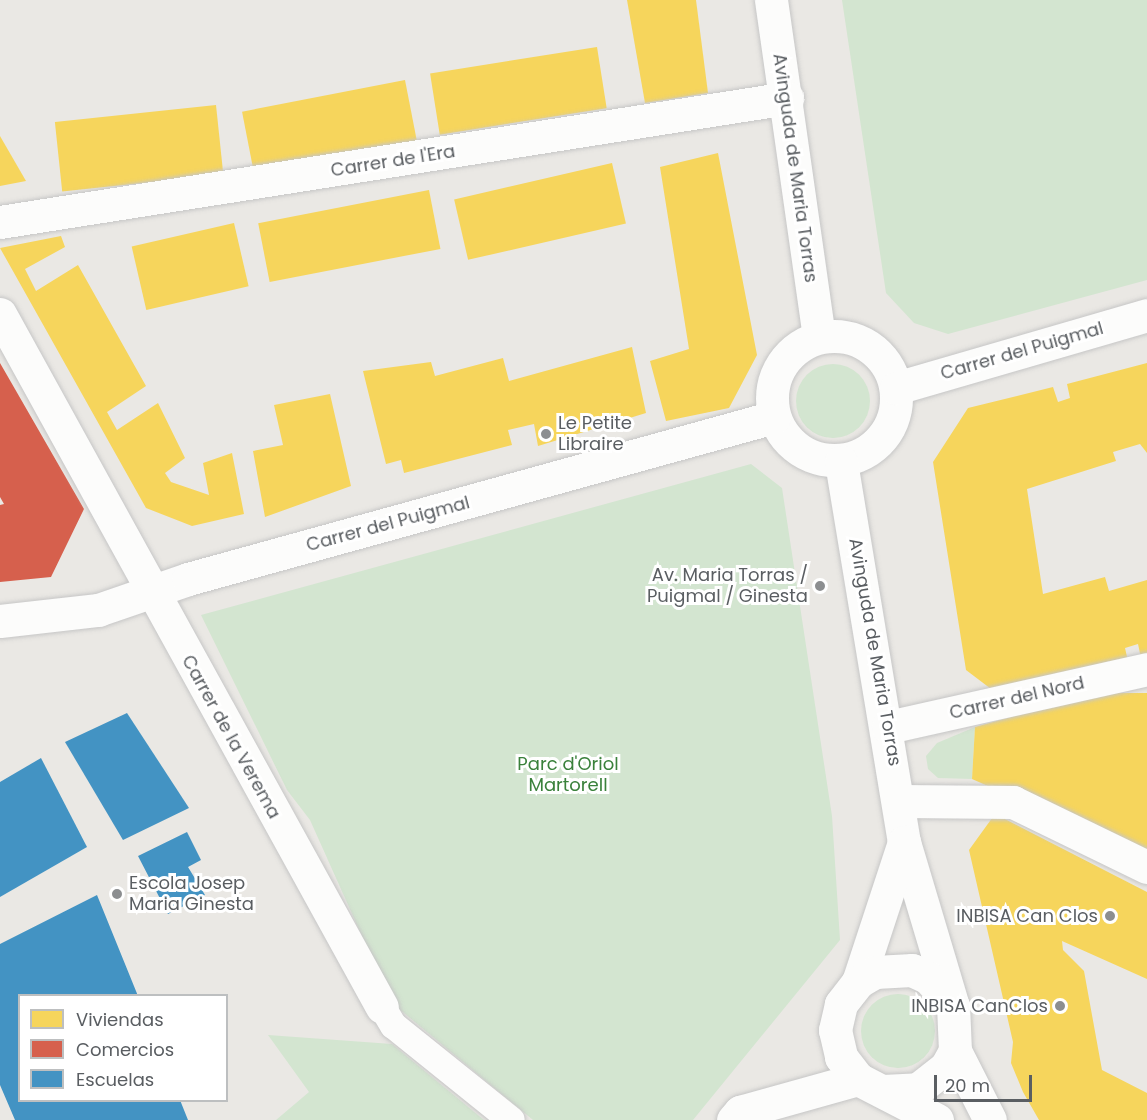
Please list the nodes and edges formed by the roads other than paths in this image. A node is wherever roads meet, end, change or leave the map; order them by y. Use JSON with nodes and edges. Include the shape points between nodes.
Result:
{"nodes":[{"id":1,"x":771,"y":0,"type":"edge"},
{"id":2,"x":787,"y":98,"type":"junction"},
{"id":3,"x":0,"y":222,"type":"edge"},
{"id":4,"x":0,"y":314,"type":"edge"},
{"id":5,"x":1147,"y":315,"type":"edge"},
{"id":6,"x":819,"y":337,"type":"junction"},
{"id":7,"x":896,"y":388,"type":"junction"},
{"id":8,"x":774,"y":417,"type":"junction"},
{"id":9,"x":841,"y":462,"type":"junction"},
{"id":10,"x":150,"y":592,"type":"junction"},
{"id":11,"x":0,"y":621,"type":"edge"},
{"id":12,"x":1147,"y":669,"type":"edge"},
{"id":13,"x":888,"y":727,"type":"junction"},
{"id":14,"x":900,"y":801,"type":"junction"},
{"id":15,"x":904,"y":842,"type":"junction"},
{"id":16,"x":1147,"y":867,"type":"edge"},
{"id":17,"x":858,"y":982,"type":"junction"},
{"id":18,"x":953,"y":1006,"type":"junction"},
{"id":19,"x":382,"y":1007,"type":"joint"},
{"id":20,"x":955,"y":1051,"type":"junction"},
{"id":21,"x":871,"y":1085,"type":"junction"},
{"id":22,"x":511,"y":1120,"type":"edge"},
{"id":23,"x":733,"y":1120,"type":"edge"},
{"id":24,"x":937,"y":1120,"type":"edge"},
{"id":25,"x":990,"y":1120,"type":"edge"}],
"edges":[{"from":1,"to":2,"type":"street","name":"Avinguda de Maria Torras"},
{"from":2,"to":3,"type":"street","name":"Carrer de l'Era"},
{"from":2,"to":6,"type":"street","name":"Avinguda de Maria Torras"},
{"from":4,"to":10,"type":"street","name":"Carrer de la Verema"},
{"from":5,"to":7,"type":"street","name":"Carrer del Puigmal"},
{"from":6,"to":7,"type":"street","via":[[848,336],[869,346],[889,367]]},
{"from":6,"to":8,"type":"street","via":[[799,346],[780,366],[772,386]]},
{"from":7,"to":9,"type":"street","via":[[895,417],[885,436],[864,454]]},
{"from":8,"to":9,"type":"street","via":[[799,451]]},
{"from":8,"to":10,"type":"street","name":"Carrer del Puigmal"},
{"from":9,"to":13,"type":"street","name":"Avinguda de Maria Torras"},
{"from":10,"to":11,"type":"street","name":"Carrer del Puigmal","via":[[98,610]]},
{"from":10,"to":19,"type":"street","name":"Carrer de la Verema"},
{"from":12,"to":13,"type":"street","name":"Carrer del Nord"},
{"from":13,"to":14,"type":"street","name":"Avinguda de Maria Torras"},
{"from":14,"to":15,"type":"street","name":"Avinguda de Maria Torras"},
{"from":14,"to":16,"type":"street","via":[[1013,802]]},
{"from":15,"to":17,"type":"street","name":"Avinguda de Maria Torras"},
{"from":15,"to":18,"type":"street","name":"Avinguda de Maria Torras"},
{"from":17,"to":18,"type":"street","via":[[875,972],[912,970],[929,978]]},
{"from":17,"to":21,"type":"street","via":[[841,1004],[835,1030],[841,1057]]},
{"from":18,"to":20,"type":"street"},
{"from":19,"to":22,"type":"street","name":"Carrer de la Verema","via":[[393,1025]]},
{"from":20,"to":21,"type":"street","via":[[946,1067],[918,1089]]},
{"from":20,"to":25,"type":"street"},
{"from":21,"to":23,"type":"street","via":[[740,1112]]},
{"from":21,"to":24,"type":"street"}]}
